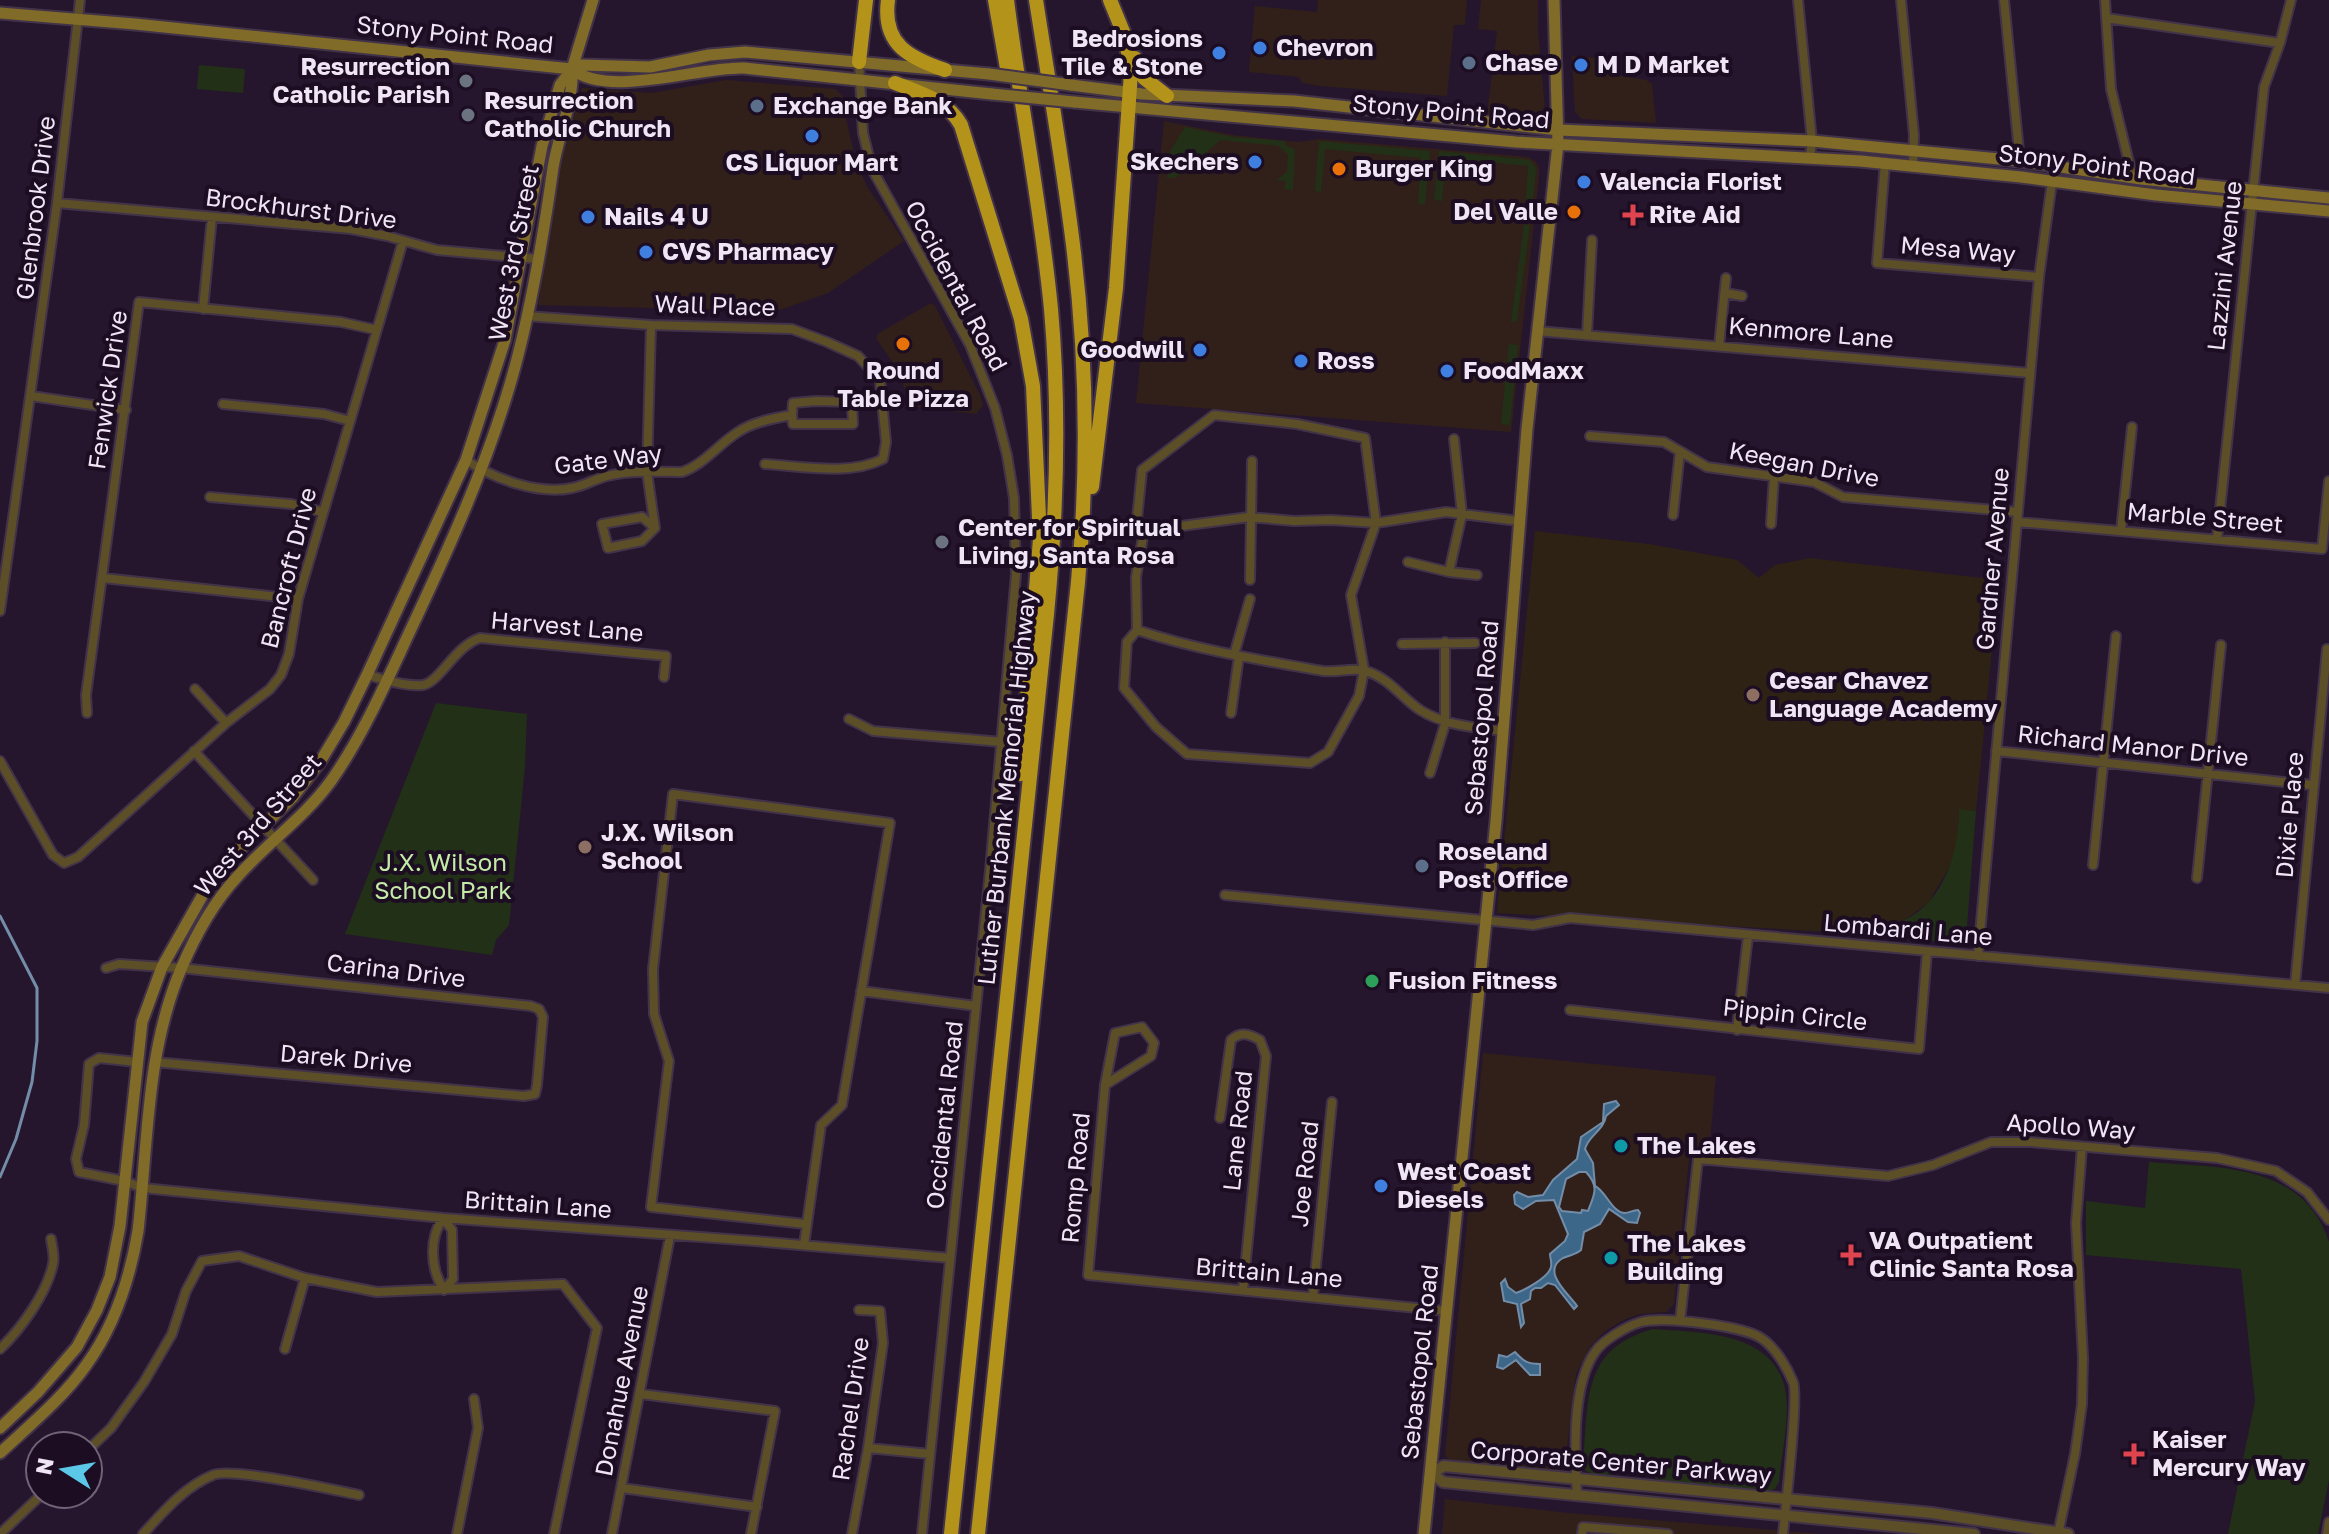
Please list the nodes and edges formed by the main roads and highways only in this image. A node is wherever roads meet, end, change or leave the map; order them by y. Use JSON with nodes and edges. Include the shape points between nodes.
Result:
{"nodes":[{"id":1,"x":593,"y":0,"type":"edge"},
{"id":2,"x":866,"y":0,"type":"edge"},
{"id":3,"x":888,"y":0,"type":"edge"},
{"id":4,"x":995,"y":0,"type":"edge"},
{"id":5,"x":1007,"y":0,"type":"edge"},
{"id":6,"x":1036,"y":0,"type":"edge"},
{"id":7,"x":1111,"y":0,"type":"edge"},
{"id":8,"x":1554,"y":0,"type":"edge"},
{"id":9,"x":0,"y":13,"type":"edge"},
{"id":10,"x":859,"y":62,"type":"junction"},
{"id":11,"x":572,"y":69,"type":"junction"},
{"id":12,"x":945,"y":70,"type":"junction"},
{"id":13,"x":895,"y":83,"type":"junction"},
{"id":14,"x":1167,"y":96,"type":"junction"},
{"id":15,"x":1129,"y":100,"type":"junction"},
{"id":16,"x":1559,"y":130,"type":"junction"},
{"id":17,"x":1714,"y":138,"type":"junction"},
{"id":18,"x":1558,"y":144,"type":"junction"},
{"id":19,"x":1672,"y":152,"type":"junction"},
{"id":20,"x":1032,"y":163,"type":"junction"},
{"id":21,"x":2329,"y":198,"type":"edge"},
{"id":22,"x":2329,"y":211,"type":"edge"},
{"id":23,"x":1080,"y":555,"type":"junction"},
{"id":24,"x":1019,"y":878,"type":"junction"},
{"id":25,"x":0,"y":1428,"type":"edge"},
{"id":26,"x":0,"y":1453,"type":"edge"},
{"id":27,"x":951,"y":1534,"type":"edge"},
{"id":28,"x":978,"y":1534,"type":"edge"},
{"id":29,"x":1424,"y":1534,"type":"edge"}],
"edges":[{"from":1,"to":11,"type":"main road","name":"West 3rd Street"},
{"from":2,"to":10,"type":"highway"},
{"from":3,"to":12,"type":"highway","via":[[887,17],[896,42],[913,58]]},
{"from":4,"to":20,"type":"highway","via":[[1013,99]]},
{"from":5,"to":20,"type":"highway","name":"Luther Burbank Memorial Highway"},
{"from":6,"to":23,"type":"highway","name":"Luther Burbank Memorial Highway","via":[[1079,307],[1085,430]]},
{"from":7,"to":14,"type":"highway","via":[[1128,28],[1139,71]]},
{"from":7,"to":15,"type":"highway","via":[[1130,54]]},
{"from":8,"to":16,"type":"main road","name":"Sebastopol Road"},
{"from":9,"to":11,"type":"main road","name":"Stony Point Road"},
{"from":10,"to":11,"type":"main road","name":"Stony Point Road","via":[[737,52],[650,67]]},
{"from":10,"to":12,"type":"main road","name":"Stony Point Road"},
{"from":11,"to":13,"type":"main road","name":"Stony Point Road","via":[[580,76],[631,81],[733,68]]},
{"from":11,"to":25,"type":"main road","name":"West 3rd Street","via":[[560,85],[542,146],[505,340],[466,460],[367,675],[320,762],[209,884],[162,967],[142,1022],[110,1277],[77,1347]]},
{"from":11,"to":26,"type":"main road","name":"West 3rd Street","via":[[573,87],[526,316],[482,470],[387,680],[330,781],[227,889],[181,968],[154,1062],[133,1261],[106,1331],[74,1380]]},
{"from":12,"to":15,"type":"main road","name":"Stony Point Road","bridge":true,"via":[[1071,85]]},
{"from":13,"to":15,"type":"main road","name":"Stony Point Road","bridge":true,"via":[[1074,102]]},
{"from":13,"to":24,"type":"highway","via":[[939,102],[961,125],[1029,356],[1040,528],[1020,786]]},
{"from":14,"to":15,"type":"main road","name":"Stony Point Road"},
{"from":14,"to":16,"type":"main road","name":"Stony Point Road","via":[[1294,101]]},
{"from":15,"to":18,"type":"main road","name":"Stony Point Road"},
{"from":15,"to":23,"type":"highway","via":[[1114,311]]},
{"from":16,"to":17,"type":"main road","name":"Stony Point Road"},
{"from":16,"to":18,"type":"main road","name":"Sebastopol Road"},
{"from":17,"to":19,"type":"main road","via":[[1681,142]]},
{"from":17,"to":21,"type":"main road","name":"Stony Point Road","via":[[1812,141],[2020,161],[2133,179]]},
{"from":18,"to":19,"type":"main road","name":"Stony Point Road"},
{"from":18,"to":29,"type":"main road","name":"Sebastopol Road"},
{"from":19,"to":22,"type":"main road","name":"Stony Point Road","via":[[1885,163]]},
{"from":20,"to":24,"type":"highway","name":"Luther Burbank Memorial Highway","via":[[1052,323],[1057,476]]},
{"from":23,"to":28,"type":"highway","name":"Luther Burbank Memorial Highway"},
{"from":24,"to":27,"type":"highway","name":"Luther Burbank Memorial Highway"}]}
